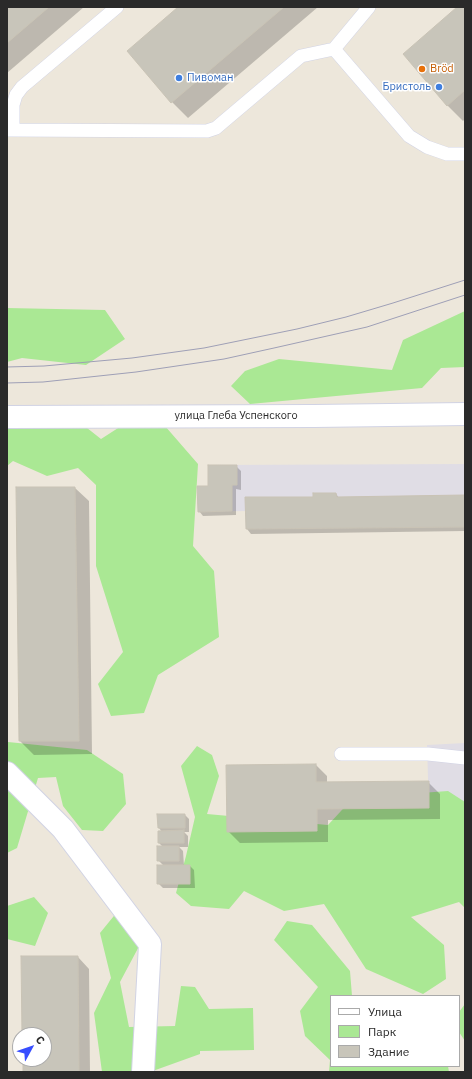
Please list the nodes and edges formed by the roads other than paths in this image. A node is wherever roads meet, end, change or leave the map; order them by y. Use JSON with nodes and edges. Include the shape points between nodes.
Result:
{"nodes":[{"id":1,"x":117,"y":7,"type":"edge"},
{"id":2,"x":369,"y":7,"type":"edge"},
{"id":3,"x":334,"y":49,"type":"junction"},
{"id":4,"x":10,"y":130,"type":"edge"},
{"id":5,"x":465,"y":154,"type":"edge"},
{"id":6,"x":465,"y":414,"type":"edge"},
{"id":7,"x":7,"y":416,"type":"edge"},
{"id":8,"x":341,"y":754,"type":"dead end"},
{"id":9,"x":465,"y":758,"type":"edge"},
{"id":10,"x":7,"y":773,"type":"edge"},
{"id":11,"x":143,"y":1072,"type":"edge"}],
"edges":[{"from":1,"to":4,"type":"lane","via":[[22,87],[13,105]]},
{"from":2,"to":3,"type":"lane"},
{"from":3,"to":4,"type":"lane","via":[[302,56],[224,122],[207,132]]},
{"from":3,"to":5,"type":"lane","via":[[409,136],[427,148],[447,154]]},
{"from":6,"to":7,"type":"street","name":"улица Глеба Успенского"},
{"from":8,"to":9,"type":"lane","via":[[428,754]]},
{"from":10,"to":11,"type":"street","via":[[63,829],[150,944]]}]}
